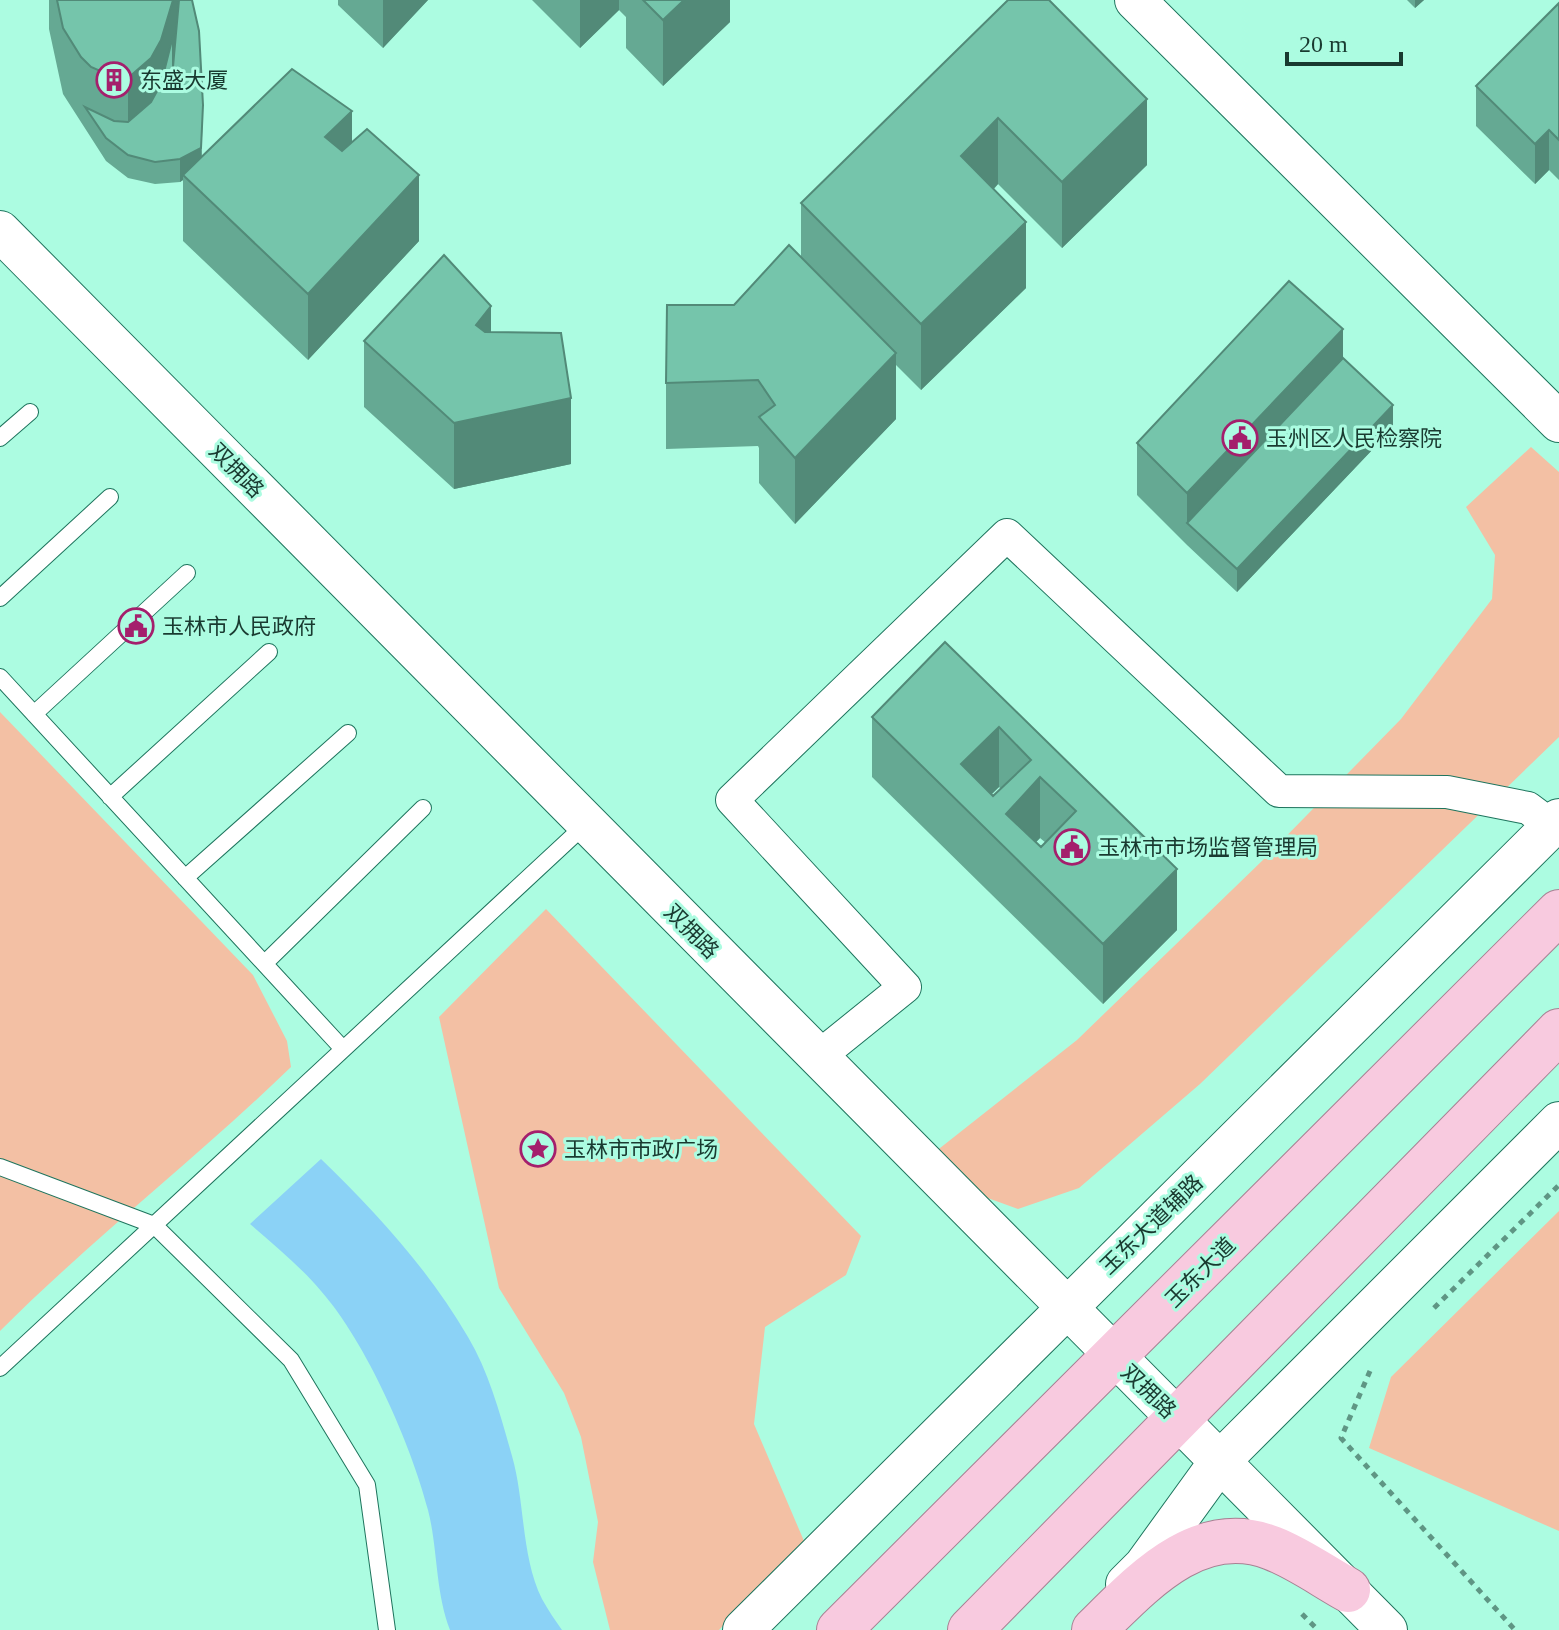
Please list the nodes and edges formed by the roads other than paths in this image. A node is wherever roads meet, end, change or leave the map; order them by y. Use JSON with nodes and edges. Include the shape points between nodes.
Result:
{"nodes":[{"id":1,"x":1135,"y":0,"type":"edge"},
{"id":2,"x":0,"y":231,"type":"edge"},
{"id":3,"x":30,"y":412,"type":"dead end"},
{"id":4,"x":1559,"y":422,"type":"edge"},
{"id":5,"x":0,"y":438,"type":"edge"},
{"id":6,"x":110,"y":497,"type":"dead end"},
{"id":7,"x":187,"y":573,"type":"dead end"},
{"id":8,"x":0,"y":598,"type":"edge"},
{"id":9,"x":269,"y":652,"type":"dead end"},
{"id":10,"x":0,"y":677,"type":"edge"},
{"id":11,"x":34,"y":714,"type":"junction"},
{"id":12,"x":348,"y":733,"type":"dead end"},
{"id":13,"x":110,"y":797,"type":"junction"},
{"id":14,"x":423,"y":808,"type":"dead end"},
{"id":15,"x":586,"y":824,"type":"junction"},
{"id":16,"x":1557,"y":833,"type":"edge"},
{"id":17,"x":185,"y":878,"type":"junction"},
{"id":18,"x":1559,"y":912,"type":"edge"},
{"id":19,"x":265,"y":963,"type":"junction"},
{"id":20,"x":1559,"y":1031,"type":"edge"},
{"id":21,"x":343,"y":1049,"type":"junction"},
{"id":22,"x":817,"y":1058,"type":"junction"},
{"id":23,"x":1559,"y":1122,"type":"edge"},
{"id":24,"x":0,"y":1167,"type":"edge"},
{"id":25,"x":154,"y":1225,"type":"junction"},
{"id":26,"x":1064,"y":1307,"type":"junction"},
{"id":27,"x":1114,"y":1357,"type":"junction"},
{"id":28,"x":0,"y":1368,"type":"edge"},
{"id":29,"x":1177,"y":1419,"type":"junction"},
{"id":30,"x":1220,"y":1461,"type":"junction"},
{"id":31,"x":1348,"y":1590,"type":"junction"},
{"id":32,"x":387,"y":1630,"type":"edge"},
{"id":33,"x":743,"y":1630,"type":"edge"},
{"id":34,"x":839,"y":1630,"type":"edge"},
{"id":35,"x":970,"y":1630,"type":"edge"},
{"id":36,"x":1081,"y":1630,"type":"edge"},
{"id":37,"x":1094,"y":1630,"type":"edge"},
{"id":38,"x":1387,"y":1630,"type":"edge"}],
"edges":[{"from":1,"to":4,"type":"street"},
{"from":2,"to":15,"type":"street","name":"双拥路"},
{"from":3,"to":5,"type":"lane"},
{"from":6,"to":8,"type":"lane"},
{"from":7,"to":11,"type":"lane"},
{"from":9,"to":13,"type":"lane"},
{"from":10,"to":11,"type":"lane"},
{"from":11,"to":13,"type":"lane"},
{"from":12,"to":17,"type":"lane"},
{"from":13,"to":17,"type":"lane"},
{"from":14,"to":19,"type":"lane"},
{"from":15,"to":21,"type":"lane"},
{"from":15,"to":22,"type":"street","name":"双拥路"},
{"from":16,"to":22,"type":"street","via":[[1528,808],[1447,792],[1279,791],[1007,535],[732,800],[905,987]]},
{"from":16,"to":26,"type":"street","name":"玉东大道辅路","via":[[1494,883]]},
{"from":17,"to":19,"type":"lane"},
{"from":18,"to":27,"type":"main road","name":"玉东大道"},
{"from":19,"to":21,"type":"lane"},
{"from":20,"to":29,"type":"main road"},
{"from":21,"to":25,"type":"lane"},
{"from":22,"to":26,"type":"street","name":"双拥路"},
{"from":23,"to":30,"type":"street"},
{"from":24,"to":25,"type":"lane"},
{"from":25,"to":28,"type":"lane"},
{"from":25,"to":32,"type":"lane","via":[[291,1360],[367,1485]]},
{"from":26,"to":27,"type":"street","name":"双拥路"},
{"from":26,"to":33,"type":"street","name":"玉东大道辅路"},
{"from":27,"to":29,"type":"street","name":"双拥路"},
{"from":27,"to":34,"type":"main road","name":"玉东大道"},
{"from":29,"to":30,"type":"street","name":"双拥路"},
{"from":29,"to":35,"type":"main road"},
{"from":30,"to":31,"type":"street","name":"双拥路"},
{"from":30,"to":36,"type":"street","via":[[1144,1566]]},
{"from":31,"to":37,"type":"main road","via":[[1271,1547],[1214,1541],[1175,1556]]},
{"from":31,"to":38,"type":"street","name":"双拥路"}]}
